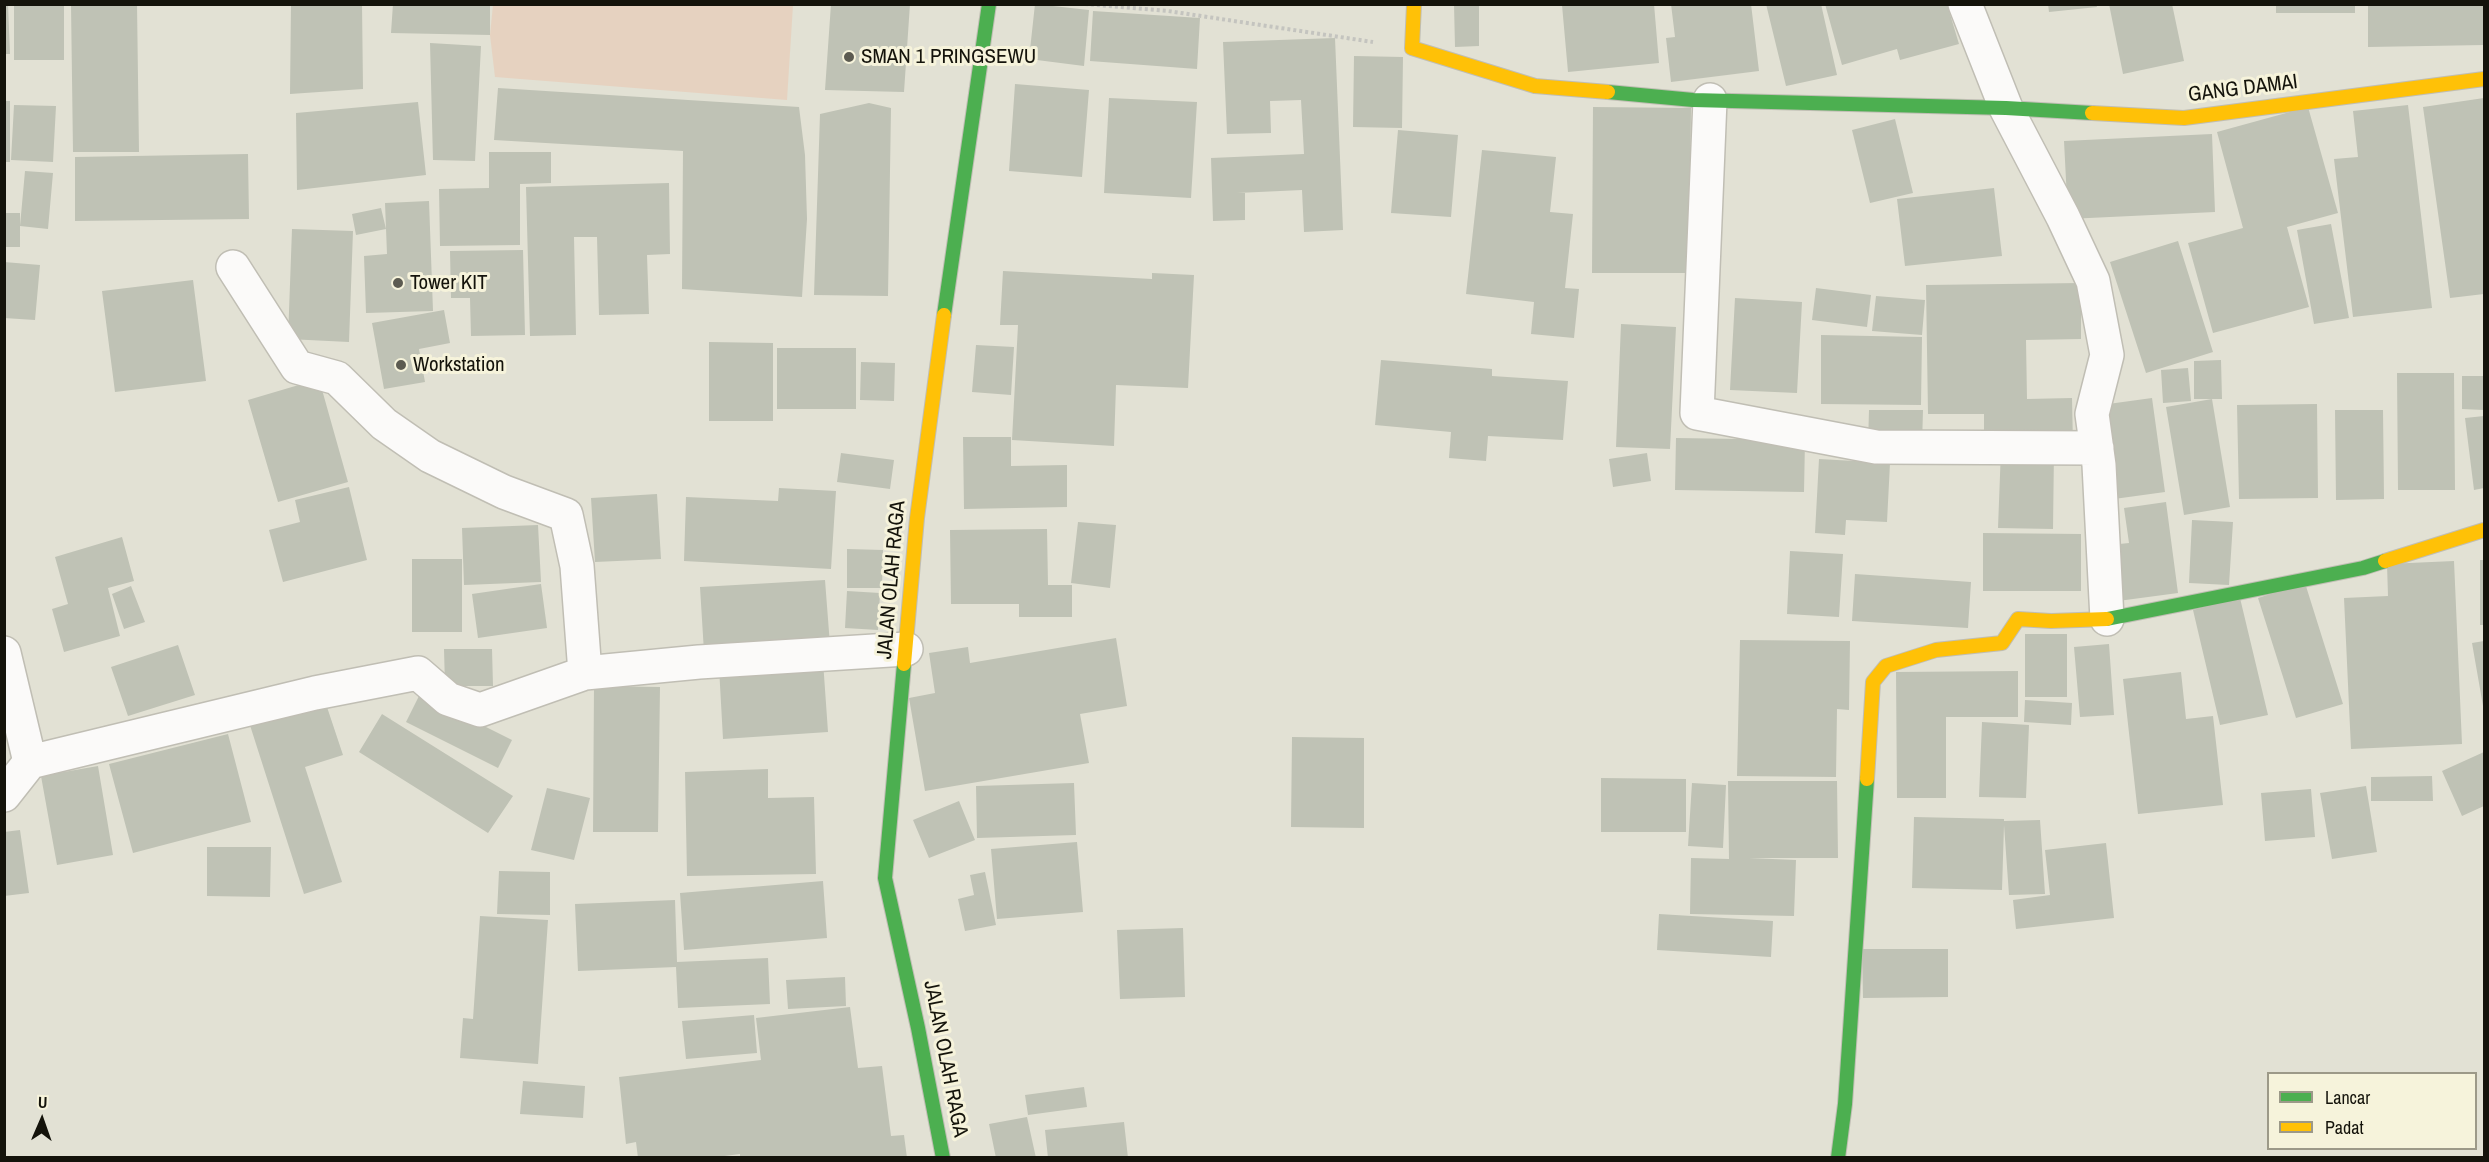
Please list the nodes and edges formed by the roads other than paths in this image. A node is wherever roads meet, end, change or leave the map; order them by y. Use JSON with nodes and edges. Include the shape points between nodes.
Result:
{"nodes":[{"id":1,"x":989,"y":4,"type":"edge"},
{"id":2,"x":1414,"y":4,"type":"edge"},
{"id":3,"x":1965,"y":4,"type":"edge"},
{"id":4,"x":2484,"y":79,"type":"edge"},
{"id":5,"x":1710,"y":100,"type":"junction"},
{"id":6,"x":2006,"y":108,"type":"junction"},
{"id":7,"x":233,"y":267,"type":"dead end"},
{"id":8,"x":2097,"y":448,"type":"junction"},
{"id":9,"x":2484,"y":530,"type":"edge"},
{"id":10,"x":2107,"y":619,"type":"junction"},
{"id":11,"x":906,"y":649,"type":"junction"},
{"id":12,"x":4,"y":653,"type":"edge"},
{"id":13,"x":585,"y":673,"type":"junction"},
{"id":14,"x":30,"y":762,"type":"junction"},
{"id":15,"x":4,"y":795,"type":"edge"},
{"id":16,"x":943,"y":1158,"type":"edge"},
{"id":17,"x":1838,"y":1158,"type":"edge"}],
"edges":[{"from":1,"to":11,"type":"street","name":"JALAN OLAH RAGA","via":[[917,518]]},
{"from":2,"to":5,"type":"street","name":"GANG DAMAI","via":[[1412,48],[1536,86]]},
{"from":3,"to":6,"type":"street"},
{"from":4,"to":6,"type":"street","name":"GANG DAMAI","via":[[2184,118]]},
{"from":5,"to":6,"type":"street","name":"GANG DAMAI"},
{"from":5,"to":8,"type":"street","via":[[1697,413],[1876,447]]},
{"from":6,"to":8,"type":"street","via":[[2093,281],[2107,355],[2092,414]]},
{"from":7,"to":13,"type":"street","via":[[297,367],[337,378],[384,424],[430,456],[504,492],[566,516],[577,566]]},
{"from":8,"to":10,"type":"street"},
{"from":9,"to":10,"type":"street","via":[[2363,568]]},
{"from":10,"to":17,"type":"street","via":[[2018,619],[2002,643],[1936,650],[1886,666],[1873,682],[1845,1104]]},
{"from":11,"to":13,"type":"street"},
{"from":11,"to":16,"type":"street","name":"JALAN OLAH RAGA","via":[[885,878]]},
{"from":12,"to":14,"type":"street"},
{"from":13,"to":14,"type":"street","via":[[480,710],[448,699],[418,673],[315,693]]},
{"from":14,"to":15,"type":"street"}]}
